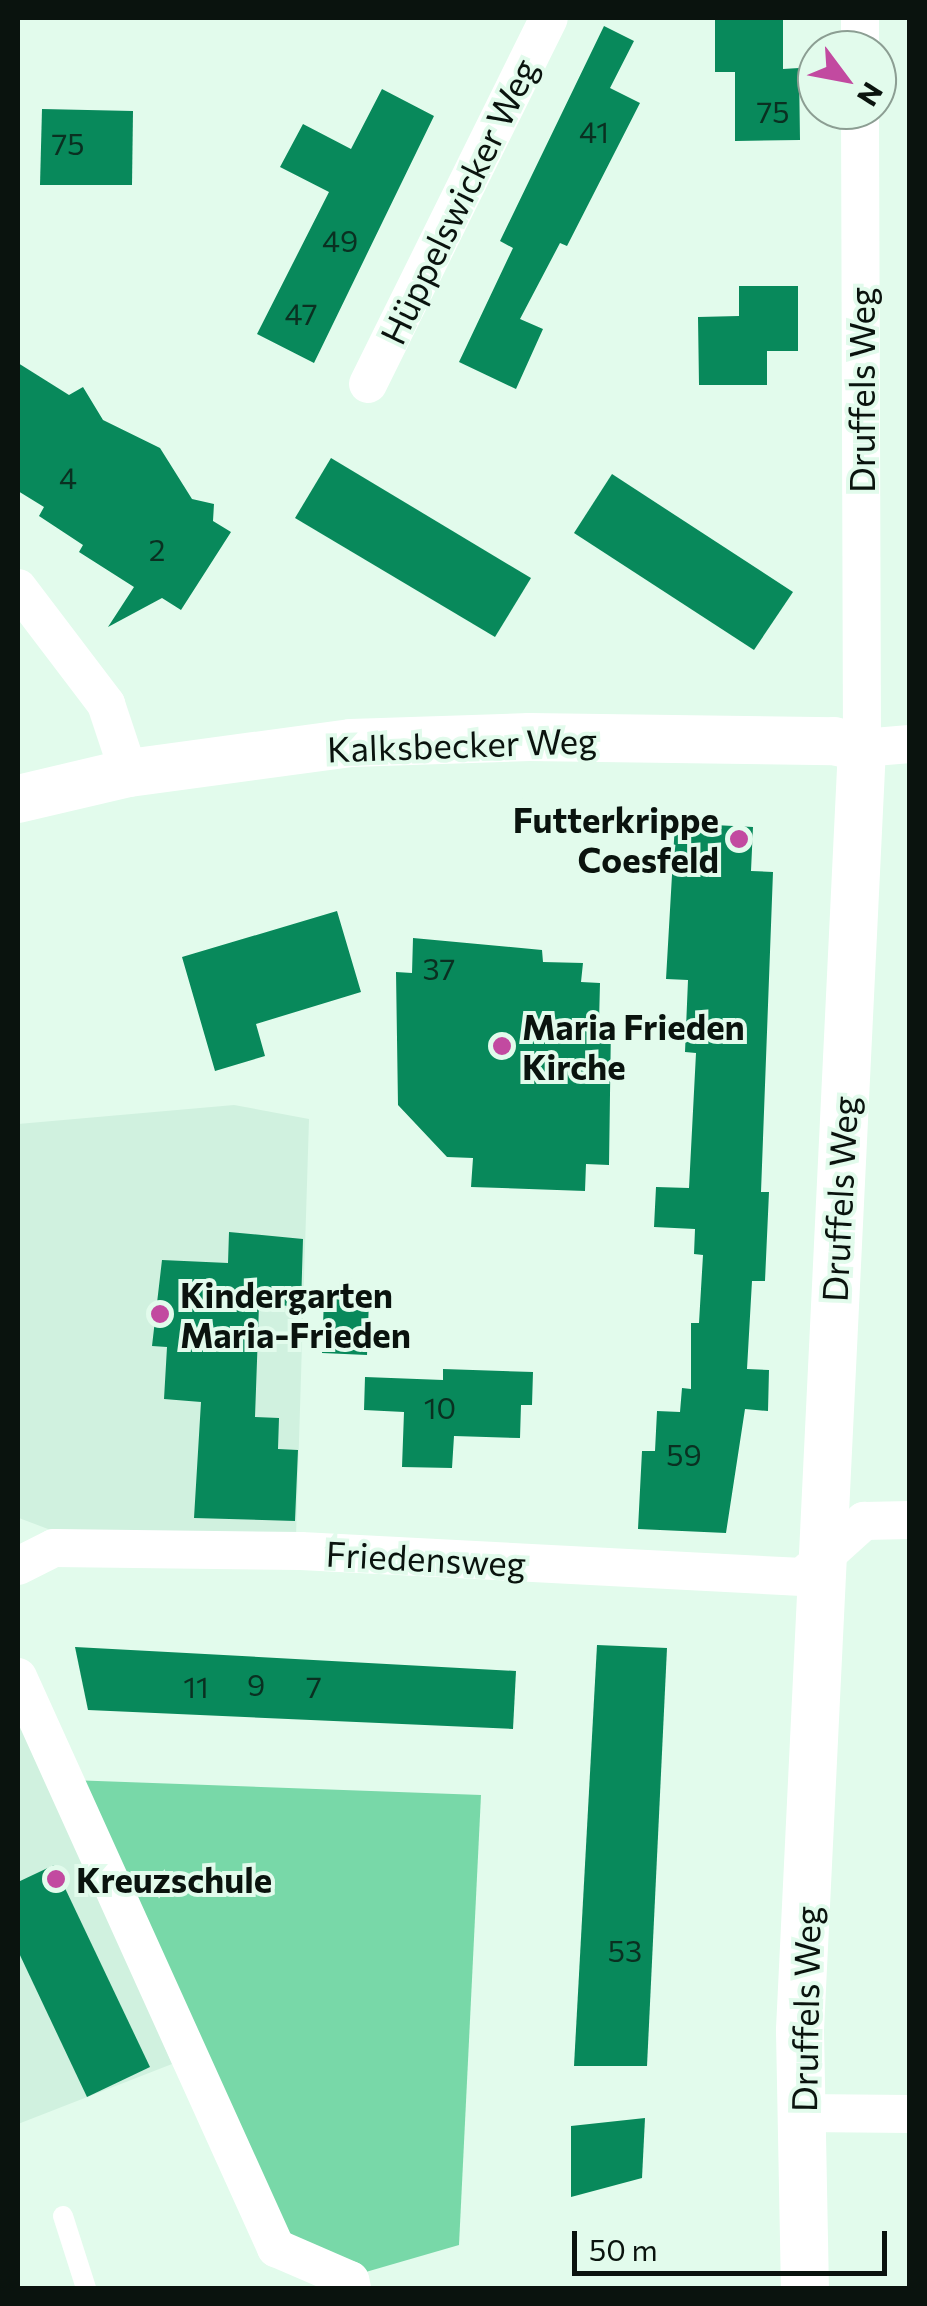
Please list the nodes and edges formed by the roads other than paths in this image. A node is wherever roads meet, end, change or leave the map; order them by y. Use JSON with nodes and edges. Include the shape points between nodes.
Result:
{"nodes":[{"id":1,"x":548,"y":18,"type":"edge"},
{"id":2,"x":860,"y":130,"type":"edge"},
{"id":3,"x":368,"y":384,"type":"dead end"},
{"id":4,"x":18,"y":588,"type":"edge"},
{"id":5,"x":910,"y":744,"type":"edge"},
{"id":6,"x":862,"y":748,"type":"junction"},
{"id":7,"x":130,"y":773,"type":"junction"},
{"id":8,"x":18,"y":799,"type":"edge"},
{"id":9,"x":910,"y":1520,"type":"edge"},
{"id":10,"x":826,"y":1549,"type":"junction"},
{"id":11,"x":18,"y":1566,"type":"edge"},
{"id":12,"x":18,"y":1676,"type":"edge"},
{"id":13,"x":803,"y":2113,"type":"junction"},
{"id":14,"x":910,"y":2114,"type":"edge"},
{"id":15,"x":63,"y":2216,"type":"dead end"},
{"id":16,"x":86,"y":2288,"type":"edge"},
{"id":17,"x":352,"y":2288,"type":"edge"},
{"id":18,"x":805,"y":2288,"type":"edge"}],
"edges":[{"from":1,"to":3,"type":"street","name":"Hüppelswicker Weg"},
{"from":2,"to":6,"type":"street","name":"Druffels Weg"},
{"from":4,"to":7,"type":"street","via":[[106,704]]},
{"from":5,"to":6,"type":"street","name":"Kalksbecker Weg"},
{"from":6,"to":7,"type":"street","name":"Kalksbecker Weg","via":[[834,742],[529,737],[352,743]]},
{"from":6,"to":10,"type":"street","name":"Druffels Weg"},
{"from":7,"to":8,"type":"street","name":"Kalksbecker Weg"},
{"from":9,"to":10,"type":"street","via":[[864,1521]]},
{"from":10,"to":11,"type":"street","name":"Friedensweg","via":[[802,1576],[54,1548]]},
{"from":10,"to":13,"type":"street","name":"Druffels Weg","via":[[800,2031]]},
{"from":12,"to":17,"type":"street","via":[[276,2248],[350,2280]]},
{"from":13,"to":14,"type":"street"},
{"from":13,"to":18,"type":"street","name":"Druffels Weg"},
{"from":15,"to":16,"type":"lane"}]}
